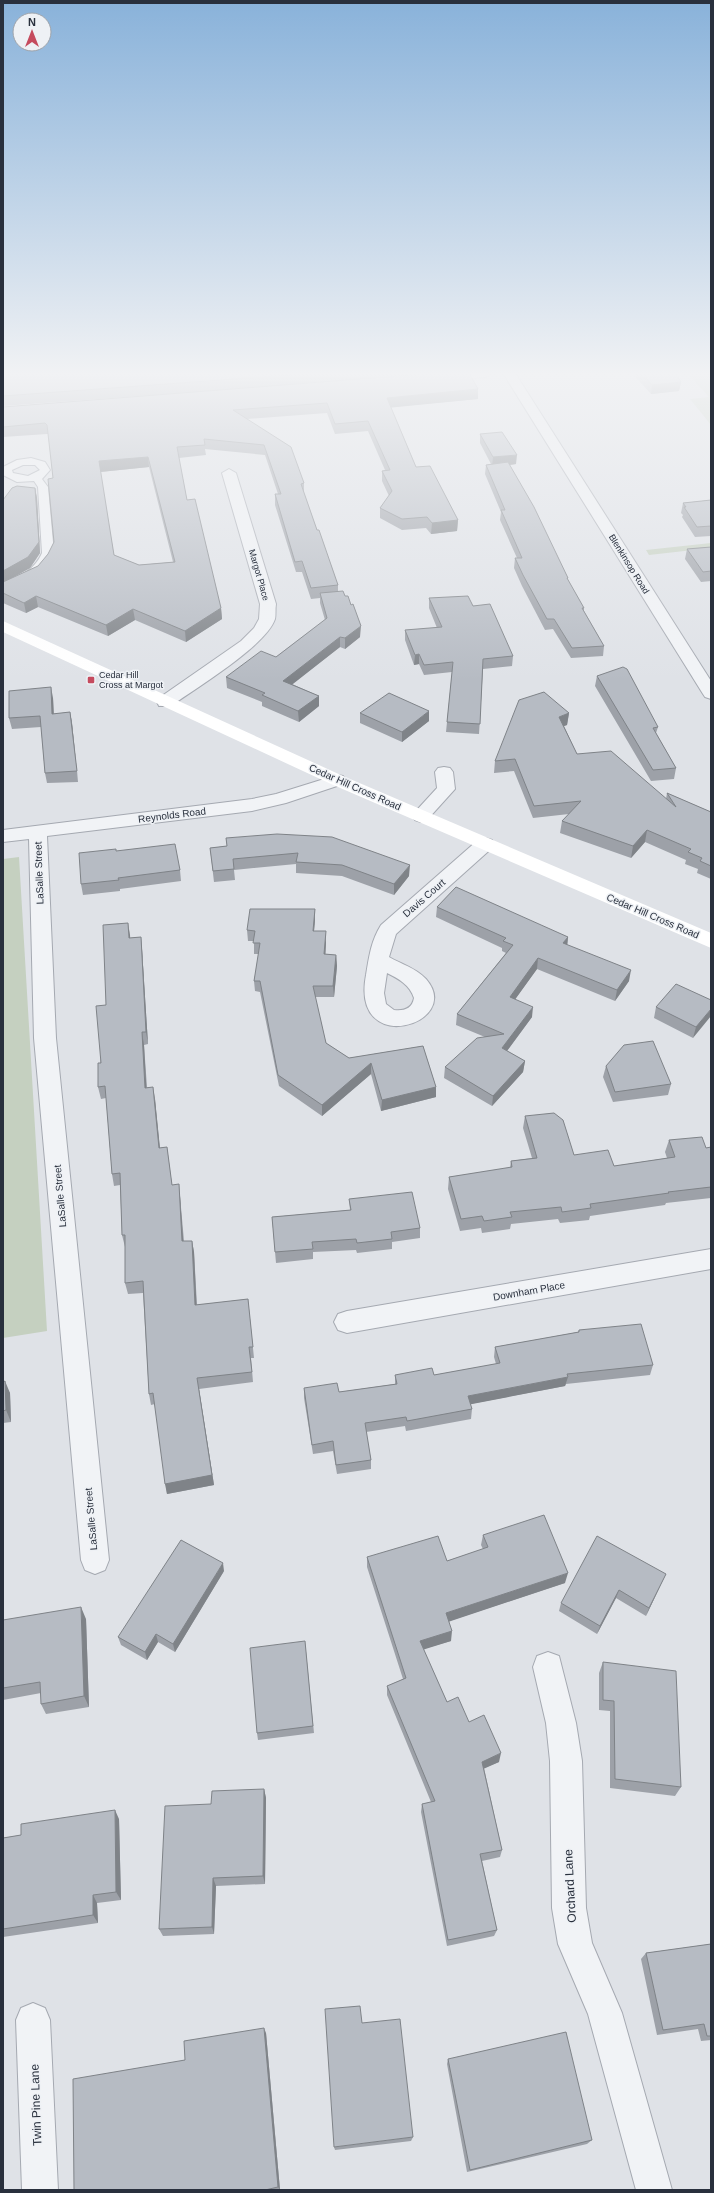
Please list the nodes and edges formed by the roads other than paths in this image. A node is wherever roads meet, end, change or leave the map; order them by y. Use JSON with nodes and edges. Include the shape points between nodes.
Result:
{"nodes":[{"id":1,"x":230,"y":475,"type":"edge"},
{"id":2,"x":573,"y":475,"type":"edge"},
{"id":3,"x":36,"y":477,"type":"dead end"},
{"id":4,"x":3,"y":590,"type":"edge"},
{"id":5,"x":3,"y":626,"type":"edge"},
{"id":6,"x":711,"y":694,"type":"edge"},
{"id":7,"x":165,"y":702,"type":"junction"},
{"id":8,"x":444,"y":772,"type":"dead end"},
{"id":9,"x":337,"y":780,"type":"junction"},
{"id":10,"x":421,"y":816,"type":"junction"},
{"id":11,"x":38,"y":832,"type":"junction"},
{"id":12,"x":3,"y":836,"type":"edge"},
{"id":13,"x":485,"y":844,"type":"junction"},
{"id":14,"x":711,"y":941,"type":"edge"},
{"id":15,"x":379,"y":961,"type":"dead end"},
{"id":16,"x":711,"y":1259,"type":"edge"},
{"id":17,"x":347,"y":1322,"type":"dead end"},
{"id":18,"x":95,"y":1560,"type":"dead end"},
{"id":19,"x":548,"y":1667,"type":"dead end"},
{"id":20,"x":33,"y":2020,"type":"dead end"},
{"id":21,"x":40,"y":2190,"type":"edge"},
{"id":22,"x":654,"y":2190,"type":"edge"}],
"edges":[{"from":1,"to":7,"type":"street","name":"Margot Place","via":[[268,604],[267,618],[261,630],[247,644]]},
{"from":2,"to":6,"type":"street","name":"Blenkinsop Road"},
{"from":3,"to":4,"type":"lane","via":[[43,487],[48,554],[35,573]]},
{"from":5,"to":7,"type":"main road","name":"Cedar Hill Cross Road"},
{"from":7,"to":9,"type":"main road","name":"Cedar Hill Cross Road"},
{"from":8,"to":10,"type":"street","via":[[446,790]]},
{"from":9,"to":10,"type":"main road","name":"Cedar Hill Cross Road"},
{"from":9,"to":11,"type":"street","name":"Reynolds Road","via":[[280,799],[252,805]]},
{"from":10,"to":13,"type":"main road","name":"Cedar Hill Cross Road"},
{"from":11,"to":12,"type":"street","name":"Reynolds Road"},
{"from":11,"to":18,"type":"street","name":"LaSalle Street","via":[[45,1038]]},
{"from":13,"to":14,"type":"main road","name":"Cedar Hill Cross Road"},
{"from":13,"to":15,"type":"street","name":"Davis Court","via":[[388,930],[380,944]]},
{"from":16,"to":17,"type":"street","name":"Downham Place"},
{"from":19,"to":22,"type":"street","name":"Orchard Lane","via":[[561,1724],[566,1761],[569,1908],[575,1944],[605,2012]]},
{"from":20,"to":21,"type":"street","name":"Twin Pine Lane"}]}
